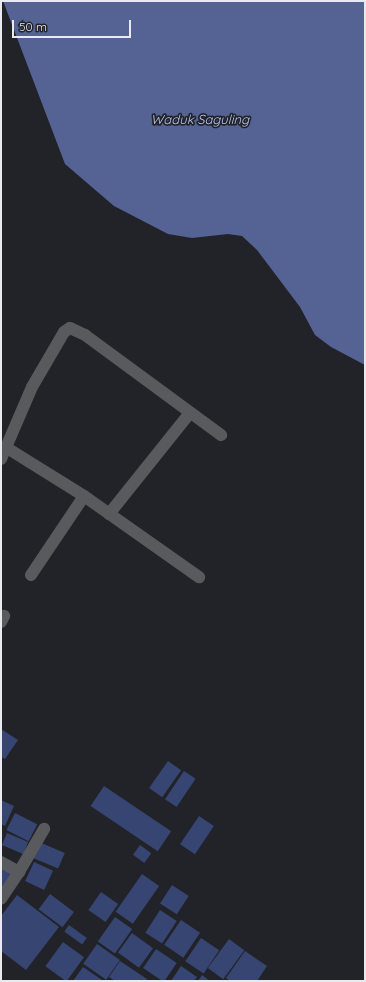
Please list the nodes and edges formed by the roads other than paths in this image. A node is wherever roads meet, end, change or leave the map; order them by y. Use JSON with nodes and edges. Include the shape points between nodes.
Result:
{"nodes":[{"id":1,"x":190,"y":413,"type":"junction"},
{"id":2,"x":222,"y":435,"type":"dead end"},
{"id":3,"x":7,"y":448,"type":"junction"},
{"id":4,"x":1,"y":459,"type":"edge"},
{"id":5,"x":84,"y":496,"type":"junction"},
{"id":6,"x":109,"y":514,"type":"junction"},
{"id":7,"x":31,"y":575,"type":"dead end"},
{"id":8,"x":199,"y":577,"type":"dead end"},
{"id":9,"x":44,"y":829,"type":"dead end"},
{"id":10,"x":1,"y":862,"type":"edge"},
{"id":11,"x":19,"y":872,"type":"junction"},
{"id":12,"x":1,"y":900,"type":"edge"}],
"edges":[{"from":1,"to":2,"type":"street"},
{"from":1,"to":3,"type":"street","via":[[85,335],[70,328],[64,332],[32,387]]},
{"from":1,"to":6,"type":"street"},
{"from":3,"to":4,"type":"street"},
{"from":3,"to":5,"type":"street"},
{"from":5,"to":6,"type":"street"},
{"from":5,"to":7,"type":"street"},
{"from":6,"to":8,"type":"street"},
{"from":9,"to":11,"type":"street"},
{"from":10,"to":11,"type":"street"},
{"from":11,"to":12,"type":"street"}]}
